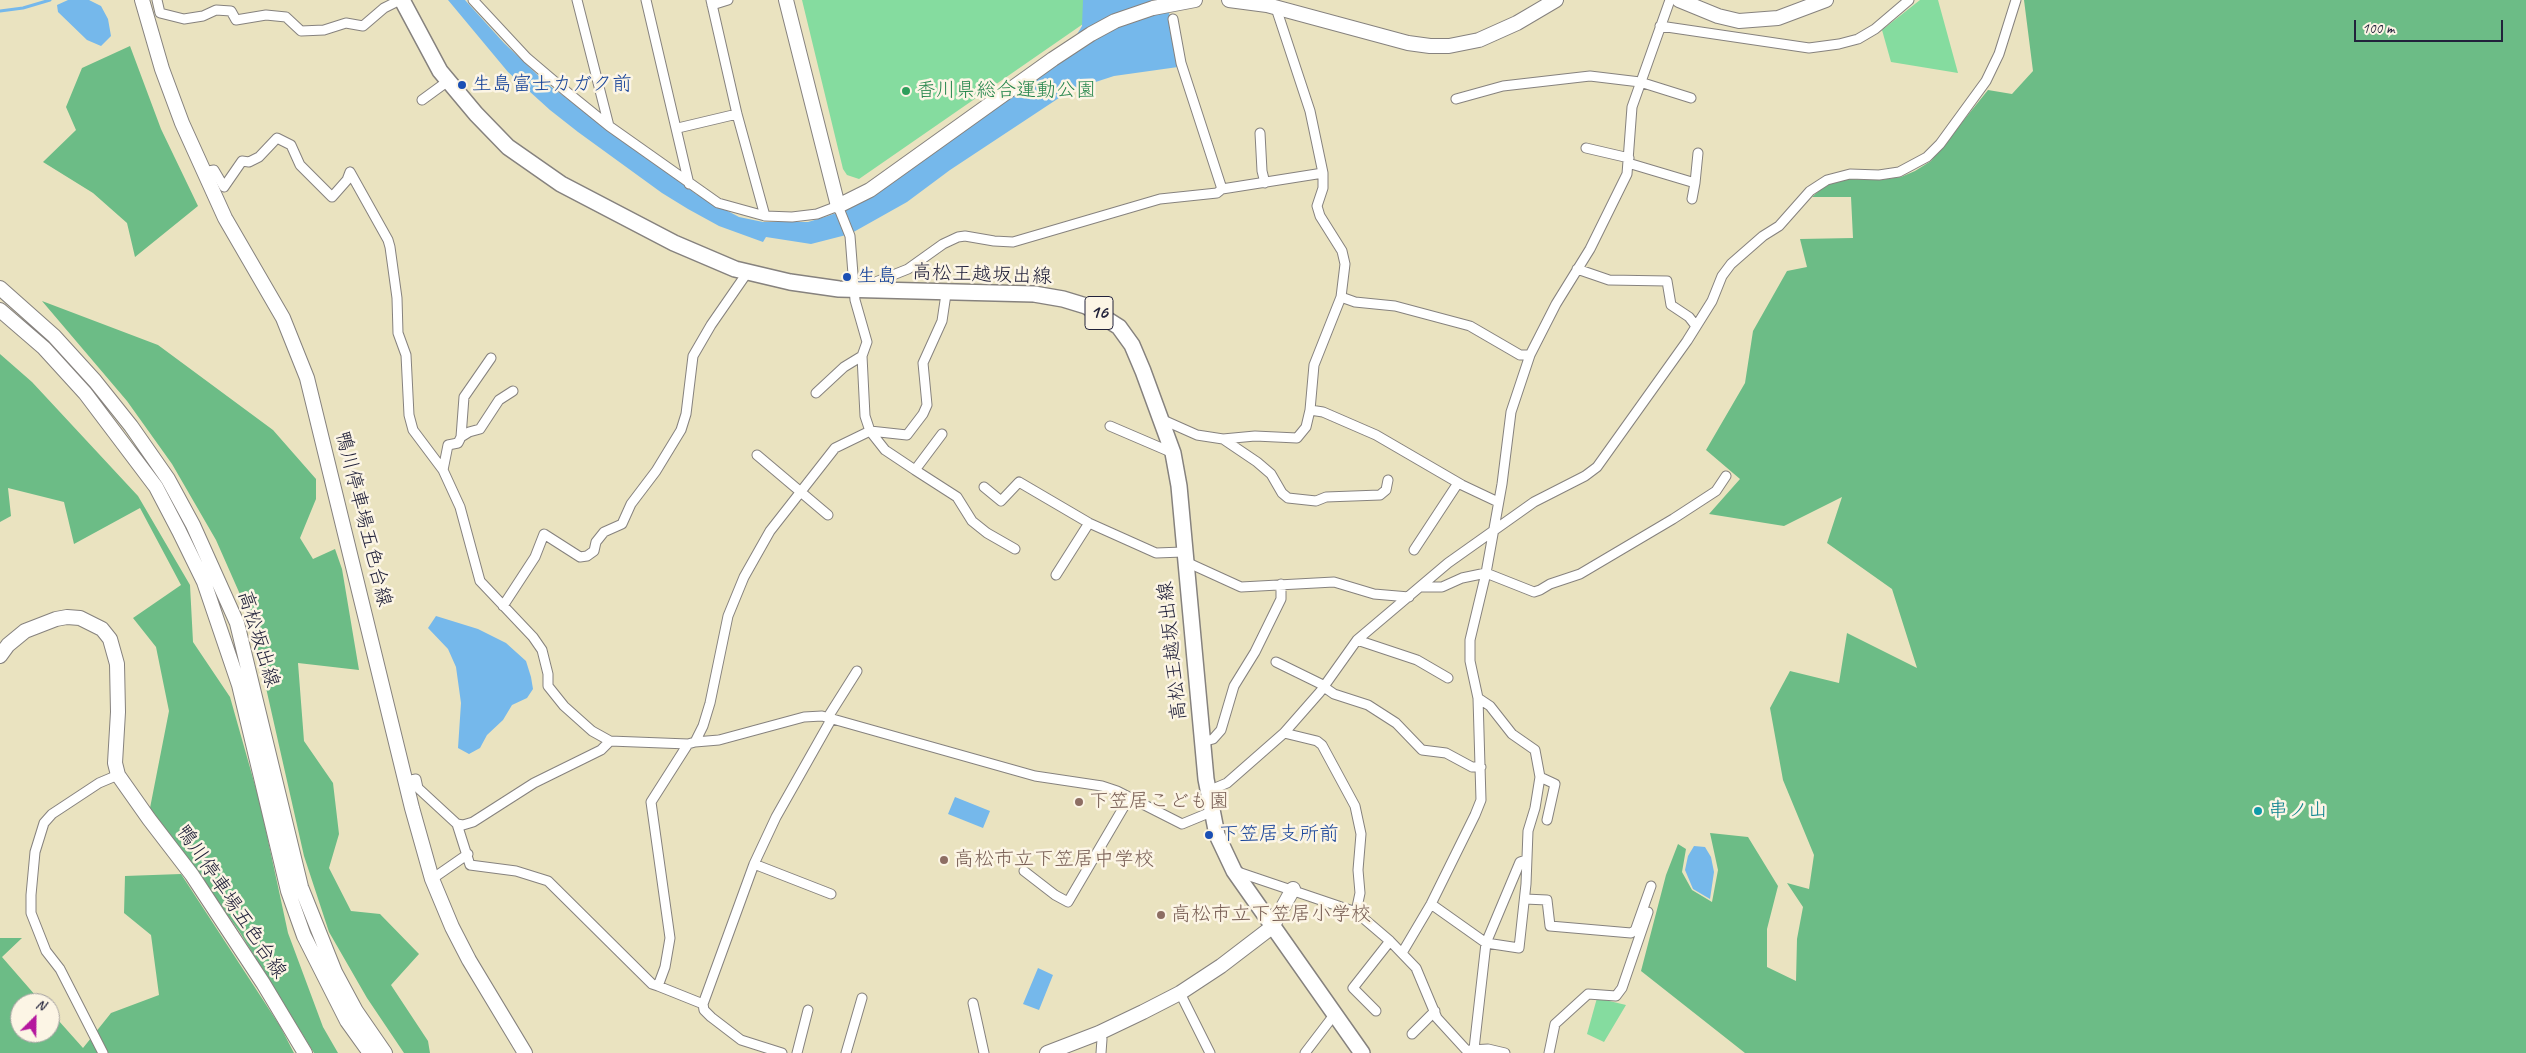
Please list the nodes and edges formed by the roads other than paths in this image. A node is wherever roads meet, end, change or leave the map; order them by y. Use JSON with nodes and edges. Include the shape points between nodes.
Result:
{"nodes":[{"id":1,"x":142,"y":0,"type":"edge"},
{"id":2,"x":157,"y":0,"type":"edge"},
{"id":3,"x":401,"y":0,"type":"edge"},
{"id":4,"x":474,"y":0,"type":"edge"},
{"id":5,"x":578,"y":0,"type":"edge"},
{"id":6,"x":646,"y":0,"type":"edge"},
{"id":7,"x":728,"y":0,"type":"edge"},
{"id":8,"x":786,"y":0,"type":"edge"},
{"id":9,"x":1195,"y":0,"type":"edge"},
{"id":10,"x":1229,"y":0,"type":"edge"},
{"id":11,"x":1556,"y":0,"type":"edge"},
{"id":12,"x":1670,"y":0,"type":"edge"},
{"id":13,"x":1679,"y":0,"type":"edge"},
{"id":14,"x":1826,"y":0,"type":"edge"},
{"id":15,"x":1909,"y":0,"type":"edge"},
{"id":16,"x":2016,"y":0,"type":"edge"},
{"id":17,"x":712,"y":2,"type":"edge"},
{"id":18,"x":1267,"y":4,"type":"edge"},
{"id":19,"x":1173,"y":19,"type":"dead end"},
{"id":20,"x":1660,"y":26,"type":"junction"},
{"id":21,"x":448,"y":81,"type":"junction"},
{"id":22,"x":1640,"y":82,"type":"junction"},
{"id":23,"x":1691,"y":98,"type":"dead end"},
{"id":24,"x":1456,"y":99,"type":"dead end"},
{"id":25,"x":422,"y":100,"type":"dead end"},
{"id":26,"x":737,"y":114,"type":"junction"},
{"id":27,"x":608,"y":126,"type":"junction"},
{"id":28,"x":678,"y":128,"type":"junction"},
{"id":29,"x":1260,"y":133,"type":"dead end"},
{"id":30,"x":1586,"y":148,"type":"dead end"},
{"id":31,"x":1698,"y":153,"type":"dead end"},
{"id":32,"x":1629,"y":160,"type":"junction"},
{"id":33,"x":203,"y":172,"type":"junction"},
{"id":34,"x":1323,"y":174,"type":"junction"},
{"id":35,"x":1695,"y":182,"type":"junction"},
{"id":36,"x":1265,"y":183,"type":"junction"},
{"id":37,"x":689,"y":184,"type":"junction"},
{"id":38,"x":1222,"y":189,"type":"junction"},
{"id":39,"x":1692,"y":199,"type":"dead end"},
{"id":40,"x":839,"y":208,"type":"junction"},
{"id":41,"x":765,"y":216,"type":"junction"},
{"id":42,"x":1578,"y":269,"type":"junction"},
{"id":43,"x":747,"y":273,"type":"junction"},
{"id":44,"x":0,"y":288,"type":"edge"},
{"id":45,"x":854,"y":291,"type":"junction"},
{"id":46,"x":946,"y":294,"type":"junction"},
{"id":47,"x":1341,"y":297,"type":"junction"},
{"id":48,"x":0,"y":310,"type":"edge"},
{"id":49,"x":1696,"y":326,"type":"junction"},
{"id":50,"x":1530,"y":355,"type":"junction"},
{"id":51,"x":862,"y":356,"type":"junction"},
{"id":52,"x":491,"y":358,"type":"dead end"},
{"id":53,"x":513,"y":391,"type":"dead end"},
{"id":54,"x":816,"y":393,"type":"dead end"},
{"id":55,"x":1310,"y":410,"type":"junction"},
{"id":56,"x":1162,"y":419,"type":"junction"},
{"id":57,"x":1110,"y":426,"type":"dead end"},
{"id":58,"x":870,"y":431,"type":"junction"},
{"id":59,"x":942,"y":434,"type":"dead end"},
{"id":60,"x":461,"y":437,"type":"junction"},
{"id":61,"x":1223,"y":439,"type":"junction"},
{"id":62,"x":1173,"y":453,"type":"junction"},
{"id":63,"x":757,"y":455,"type":"dead end"},
{"id":64,"x":443,"y":470,"type":"junction"},
{"id":65,"x":915,"y":470,"type":"junction"},
{"id":66,"x":1726,"y":476,"type":"dead end"},
{"id":67,"x":1388,"y":480,"type":"dead end"},
{"id":68,"x":1458,"y":483,"type":"junction"},
{"id":69,"x":984,"y":487,"type":"dead end"},
{"id":70,"x":800,"y":490,"type":"junction"},
{"id":71,"x":1498,"y":502,"type":"junction"},
{"id":72,"x":828,"y":515,"type":"dead end"},
{"id":73,"x":1089,"y":523,"type":"junction"},
{"id":74,"x":1493,"y":531,"type":"junction"},
{"id":75,"x":1015,"y":549,"type":"dead end"},
{"id":76,"x":1414,"y":550,"type":"dead end"},
{"id":77,"x":1184,"y":557,"type":"junction"},
{"id":78,"x":1486,"y":573,"type":"junction"},
{"id":79,"x":1056,"y":575,"type":"dead end"},
{"id":80,"x":1281,"y":584,"type":"junction"},
{"id":81,"x":1420,"y":587,"type":"junction"},
{"id":82,"x":1409,"y":597,"type":"junction"},
{"id":83,"x":502,"y":606,"type":"junction"},
{"id":84,"x":1357,"y":640,"type":"junction"},
{"id":85,"x":0,"y":656,"type":"edge"},
{"id":86,"x":1276,"y":662,"type":"dead end"},
{"id":87,"x":856,"y":671,"type":"dead end"},
{"id":88,"x":1448,"y":678,"type":"dead end"},
{"id":89,"x":1324,"y":687,"type":"junction"},
{"id":90,"x":1478,"y":698,"type":"junction"},
{"id":91,"x":830,"y":718,"type":"junction"},
{"id":92,"x":1284,"y":733,"type":"junction"},
{"id":93,"x":610,"y":741,"type":"junction"},
{"id":94,"x":1202,"y":742,"type":"junction"},
{"id":95,"x":692,"y":743,"type":"junction"},
{"id":96,"x":1481,"y":767,"type":"junction"},
{"id":97,"x":118,"y":775,"type":"junction"},
{"id":98,"x":1540,"y":777,"type":"junction"},
{"id":99,"x":406,"y":781,"type":"junction"},
{"id":100,"x":1208,"y":791,"type":"junction"},
{"id":101,"x":1129,"y":798,"type":"junction"},
{"id":102,"x":1211,"y":812,"type":"junction"},
{"id":103,"x":1548,"y":820,"type":"dead end"},
{"id":104,"x":457,"y":824,"type":"junction"},
{"id":105,"x":468,"y":854,"type":"junction"},
{"id":106,"x":1526,"y":860,"type":"junction"},
{"id":107,"x":754,"y":864,"type":"junction"},
{"id":108,"x":1024,"y":871,"type":"dead end"},
{"id":109,"x":1234,"y":871,"type":"junction"},
{"id":110,"x":432,"y":879,"type":"junction"},
{"id":111,"x":1651,"y":886,"type":"dead end"},
{"id":112,"x":1293,"y":889,"type":"junction"},
{"id":113,"x":831,"y":894,"type":"dead end"},
{"id":114,"x":1525,"y":899,"type":"junction"},
{"id":115,"x":1431,"y":904,"type":"junction"},
{"id":116,"x":1356,"y":912,"type":"junction"},
{"id":117,"x":1648,"y":912,"type":"dead end"},
{"id":118,"x":1272,"y":927,"type":"junction"},
{"id":119,"x":1638,"y":931,"type":"junction"},
{"id":120,"x":1390,"y":941,"type":"junction"},
{"id":121,"x":1486,"y":943,"type":"junction"},
{"id":122,"x":1402,"y":953,"type":"junction"},
{"id":123,"x":658,"y":986,"type":"junction"},
{"id":124,"x":1180,"y":993,"type":"junction"},
{"id":125,"x":862,"y":998,"type":"dead end"},
{"id":126,"x":703,"y":1004,"type":"junction"},
{"id":127,"x":973,"y":1004,"type":"dead end"},
{"id":128,"x":808,"y":1010,"type":"dead end"},
{"id":129,"x":1376,"y":1011,"type":"dead end"},
{"id":130,"x":1435,"y":1011,"type":"junction"},
{"id":131,"x":1334,"y":1015,"type":"junction"},
{"id":132,"x":1099,"y":1033,"type":"junction"},
{"id":133,"x":1412,"y":1034,"type":"dead end"},
{"id":134,"x":1470,"y":1051,"type":"edge"},
{"id":135,"x":103,"y":1053,"type":"edge"},
{"id":136,"x":305,"y":1053,"type":"edge"},
{"id":137,"x":370,"y":1053,"type":"edge"},
{"id":138,"x":385,"y":1053,"type":"edge"},
{"id":139,"x":525,"y":1053,"type":"edge"},
{"id":140,"x":782,"y":1053,"type":"edge"},
{"id":141,"x":797,"y":1053,"type":"edge"},
{"id":142,"x":846,"y":1053,"type":"edge"},
{"id":143,"x":984,"y":1053,"type":"edge"},
{"id":144,"x":1047,"y":1053,"type":"edge"},
{"id":145,"x":1101,"y":1053,"type":"edge"},
{"id":146,"x":1210,"y":1053,"type":"edge"},
{"id":147,"x":1305,"y":1053,"type":"edge"},
{"id":148,"x":1362,"y":1053,"type":"edge"},
{"id":149,"x":1505,"y":1053,"type":"edge"},
{"id":150,"x":1549,"y":1053,"type":"edge"}],
"edges":[{"from":1,"to":33,"type":"main road","name":"鴨川停車場五色台線","via":[[162,69]]},
{"from":2,"to":3,"type":"street","via":[[160,13],[184,19],[216,10],[231,11],[236,20],[266,15],[286,17],[302,31],[324,30],[346,23],[363,26],[384,8]]},
{"from":3,"to":21,"type":"main road","name":"高松王越坂出線","number":"16"},
{"from":4,"to":27,"type":"street","via":[[527,58]]},
{"from":5,"to":27,"type":"street"},
{"from":6,"to":28,"type":"street"},
{"from":7,"to":17,"type":"street"},
{"from":8,"to":40,"type":"main road"},
{"from":9,"to":40,"type":"main road","via":[[1153,8],[1115,21],[1053,58],[870,190]]},
{"from":10,"to":18,"type":"main road"},
{"from":11,"to":18,"type":"main road","via":[[1491,35],[1449,46],[1408,43]]},
{"from":12,"to":20,"type":"street"},
{"from":13,"to":14,"type":"main road","via":[[1739,21],[1778,18]]},
{"from":15,"to":20,"type":"street","via":[[1858,39],[1816,47]]},
{"from":16,"to":49,"type":"street","via":[[1999,54],[1986,81],[1940,144],[1927,157],[1899,172],[1850,174],[1827,180],[1810,192],[1779,226],[1731,264]]},
{"from":17,"to":26,"type":"street"},
{"from":18,"to":34,"type":"street","via":[[1310,111]]},
{"from":19,"to":38,"type":"street","via":[[1181,63]]},
{"from":20,"to":22,"type":"street"},
{"from":21,"to":25,"type":"street"},
{"from":21,"to":43,"type":"main road","name":"高松王越坂出線","number":"16","via":[[508,147],[561,184],[674,243]]},
{"from":22,"to":23,"type":"street"},
{"from":22,"to":24,"type":"street","via":[[1590,76],[1534,81]]},
{"from":22,"to":32,"type":"street","via":[[1632,107]]},
{"from":26,"to":28,"type":"street"},
{"from":26,"to":41,"type":"street"},
{"from":27,"to":37,"type":"street"},
{"from":28,"to":37,"type":"street"},
{"from":29,"to":36,"type":"street"},
{"from":30,"to":32,"type":"street"},
{"from":31,"to":35,"type":"street"},
{"from":32,"to":35,"type":"street"},
{"from":32,"to":42,"type":"street","via":[[1627,174]]},
{"from":33,"to":64,"type":"street","via":[[214,170],[224,187],[242,161],[249,162],[259,157],[277,138],[291,145],[300,165],[332,197],[350,172],[390,248],[398,333],[406,355],[409,415],[413,430]]},
{"from":33,"to":99,"type":"main road","name":"鴨川停車場五色台線","via":[[225,218],[283,318],[307,378]]},
{"from":34,"to":36,"type":"street"},
{"from":34,"to":47,"type":"street","via":[[1323,188],[1317,206],[1342,251],[1345,264]]},
{"from":35,"to":39,"type":"street"},
{"from":36,"to":38,"type":"street"},
{"from":37,"to":41,"type":"street","via":[[718,203]]},
{"from":38,"to":45,"type":"street","via":[[1216,193],[1160,200],[1013,242],[958,237],[908,269]]},
{"from":40,"to":41,"type":"street","via":[[817,214]]},
{"from":40,"to":45,"type":"street","via":[[850,236]]},
{"from":42,"to":49,"type":"street","via":[[1609,280],[1667,281],[1671,306],[1689,317]]},
{"from":42,"to":50,"type":"street"},
{"from":43,"to":45,"type":"main road","name":"高松王越坂出線","number":"16"},
{"from":43,"to":83,"type":"street","via":[[693,356],[681,430],[631,504],[622,524],[604,532],[594,551],[580,557],[544,534],[535,557]]},
{"from":44,"to":138,"type":"main road","name":"高松坂出線","via":[[54,336],[95,380],[168,479],[193,525],[237,623],[300,887],[335,972],[356,1011]]},
{"from":45,"to":46,"type":"main road","name":"高松王越坂出線","number":"16"},
{"from":45,"to":51,"type":"street","via":[[867,342]]},
{"from":46,"to":56,"type":"main road","name":"高松王越坂出線","number":"16","via":[[1034,294],[1086,306],[1104,316],[1132,345]]},
{"from":46,"to":58,"type":"street","via":[[942,321],[923,363],[926,405],[923,414],[907,435]]},
{"from":47,"to":50,"type":"street","via":[[1355,302],[1395,306],[1470,326],[1520,355]]},
{"from":47,"to":55,"type":"street","via":[[1314,365]]},
{"from":48,"to":137,"type":"main road","name":"高松坂出線","via":[[44,348],[85,393],[156,487],[179,531],[204,582],[239,685],[288,891],[304,936],[347,1021]]},
{"from":49,"to":74,"type":"street","via":[[1597,467],[1534,502]]},
{"from":50,"to":71,"type":"street","via":[[1511,412]]},
{"from":51,"to":54,"type":"street","via":[[844,367]]},
{"from":51,"to":58,"type":"street","via":[[863,402]]},
{"from":52,"to":60,"type":"street","via":[[464,397]]},
{"from":53,"to":60,"type":"street","via":[[499,400],[480,429]]},
{"from":55,"to":61,"type":"street","via":[[1306,427],[1297,438],[1255,436]]},
{"from":55,"to":68,"type":"street","via":[[1324,412],[1376,435]]},
{"from":56,"to":61,"type":"street","via":[[1197,435]]},
{"from":56,"to":62,"type":"main road","name":"高松王越坂出線","number":"16"},
{"from":57,"to":62,"type":"street"},
{"from":58,"to":65,"type":"street","via":[[885,450]]},
{"from":58,"to":70,"type":"street","via":[[835,448]]},
{"from":59,"to":65,"type":"street"},
{"from":60,"to":64,"type":"street","via":[[458,443],[448,445]]},
{"from":61,"to":67,"type":"street","via":[[1258,462],[1288,498],[1316,502],[1326,497],[1380,495],[1386,490]]},
{"from":62,"to":77,"type":"main road","name":"高松王越坂出線","number":"16"},
{"from":63,"to":70,"type":"street"},
{"from":64,"to":83,"type":"street","via":[[460,507],[480,581]]},
{"from":65,"to":75,"type":"street","via":[[957,497],[972,521]]},
{"from":66,"to":78,"type":"street","via":[[1716,491],[1580,574],[1534,592]]},
{"from":68,"to":71,"type":"street"},
{"from":68,"to":76,"type":"street"},
{"from":69,"to":73,"type":"street","via":[[1001,501],[1019,482]]},
{"from":70,"to":72,"type":"street"},
{"from":70,"to":95,"type":"street","via":[[762,544],[744,578],[725,628],[703,726]]},
{"from":71,"to":74,"type":"street"},
{"from":73,"to":77,"type":"street","via":[[1156,553]]},
{"from":73,"to":79,"type":"street"},
{"from":74,"to":78,"type":"street"},
{"from":74,"to":81,"type":"street"},
{"from":77,"to":80,"type":"street","via":[[1241,587]]},
{"from":77,"to":94,"type":"main road","name":"高松王越坂出線","number":"16"},
{"from":78,"to":81,"type":"street","via":[[1462,578],[1442,587]]},
{"from":78,"to":90,"type":"street","via":[[1470,640],[1470,661]]},
{"from":80,"to":82,"type":"street","via":[[1334,582],[1374,594]]},
{"from":80,"to":94,"type":"street","via":[[1281,599],[1234,686],[1221,730],[1213,739]]},
{"from":81,"to":82,"type":"street"},
{"from":82,"to":84,"type":"street"},
{"from":83,"to":93,"type":"street","via":[[542,650],[548,686],[578,721]]},
{"from":84,"to":88,"type":"street","via":[[1417,660]]},
{"from":84,"to":89,"type":"street"},
{"from":85,"to":97,"type":"main road","name":"鴨川停車場五色台線","via":[[26,631],[56,619],[80,618],[102,629],[110,639],[117,664],[115,763]]},
{"from":86,"to":89,"type":"street"},
{"from":87,"to":91,"type":"street"},
{"from":89,"to":92,"type":"street"},
{"from":89,"to":96,"type":"street","via":[[1334,694],[1368,705],[1396,723],[1422,750],[1446,753],[1472,767]]},
{"from":90,"to":96,"type":"street"},
{"from":90,"to":98,"type":"street","via":[[1490,706],[1512,734],[1535,750]]},
{"from":91,"to":95,"type":"street","via":[[804,717],[734,736]]},
{"from":91,"to":101,"type":"street","via":[[1035,776],[1102,786]]},
{"from":91,"to":107,"type":"street"},
{"from":92,"to":100,"type":"street","via":[[1227,783]]},
{"from":92,"to":116,"type":"street","via":[[1322,745],[1355,806],[1361,834],[1360,893]]},
{"from":93,"to":95,"type":"street"},
{"from":93,"to":104,"type":"street","via":[[601,750],[534,783],[473,822]]},
{"from":94,"to":100,"type":"main road","name":"高松王越坂出線","number":"16"},
{"from":95,"to":123,"type":"street","via":[[651,802],[670,938]]},
{"from":96,"to":115,"type":"street","via":[[1482,789],[1476,815]]},
{"from":97,"to":135,"type":"street","via":[[99,783],[52,814],[44,823],[35,852],[31,896],[32,913],[46,950],[60,970]]},
{"from":97,"to":136,"type":"main road","name":"鴨川停車場五色台線","via":[[192,875]]},
{"from":98,"to":103,"type":"street","via":[[1555,784]]},
{"from":98,"to":106,"type":"street","via":[[1528,830]]},
{"from":99,"to":104,"type":"street","via":[[416,779],[418,788]]},
{"from":99,"to":110,"type":"main road","name":"鴨川停車場五色台線"},
{"from":100,"to":102,"type":"main road","name":"高松王越坂出線","number":"16"},
{"from":101,"to":102,"type":"street","via":[[1182,824]]},
{"from":101,"to":108,"type":"street","via":[[1068,902],[1054,896]]},
{"from":102,"to":109,"type":"main road","name":"高松王越坂出線","number":"16","via":[[1217,835]]},
{"from":104,"to":105,"type":"street"},
{"from":105,"to":110,"type":"street"},
{"from":105,"to":123,"type":"street","via":[[470,865],[548,881],[652,984]]},
{"from":106,"to":114,"type":"street"},
{"from":106,"to":121,"type":"street","via":[[1520,862]]},
{"from":107,"to":113,"type":"street"},
{"from":107,"to":126,"type":"street"},
{"from":109,"to":112,"type":"street"},
{"from":109,"to":118,"type":"main road","name":"高松王越坂出線","number":"16"},
{"from":110,"to":139,"type":"main road","name":"鴨川停車場五色台線","via":[[469,960]]},
{"from":111,"to":119,"type":"street"},
{"from":112,"to":116,"type":"street"},
{"from":112,"to":118,"type":"main road"},
{"from":114,"to":119,"type":"street","via":[[1547,900],[1550,926]]},
{"from":114,"to":121,"type":"street","via":[[1520,948]]},
{"from":115,"to":121,"type":"street"},
{"from":115,"to":122,"type":"street"},
{"from":116,"to":120,"type":"street"},
{"from":117,"to":119,"type":"street"},
{"from":118,"to":124,"type":"main road"},
{"from":118,"to":131,"type":"main road","name":"高松王越坂出線","number":"16"},
{"from":119,"to":150,"type":"street","via":[[1622,988],[1616,996],[1588,994],[1555,1024]]},
{"from":120,"to":122,"type":"street"},
{"from":120,"to":129,"type":"street","via":[[1353,988]]},
{"from":121,"to":134,"type":"street"},
{"from":122,"to":130,"type":"street","via":[[1422,979]]},
{"from":123,"to":126,"type":"street"},
{"from":124,"to":132,"type":"main road"},
{"from":124,"to":146,"type":"street"},
{"from":125,"to":142,"type":"street"},
{"from":126,"to":140,"type":"street","via":[[711,1018],[741,1040]]},
{"from":127,"to":143,"type":"street"},
{"from":128,"to":141,"type":"street"},
{"from":130,"to":133,"type":"street"},
{"from":130,"to":134,"type":"street","via":[[1444,1027]]},
{"from":131,"to":147,"type":"street"},
{"from":131,"to":148,"type":"main road","name":"高松王越坂出線","number":"16"},
{"from":132,"to":144,"type":"main road"},
{"from":132,"to":145,"type":"street"},
{"from":134,"to":149,"type":"street"}]}
